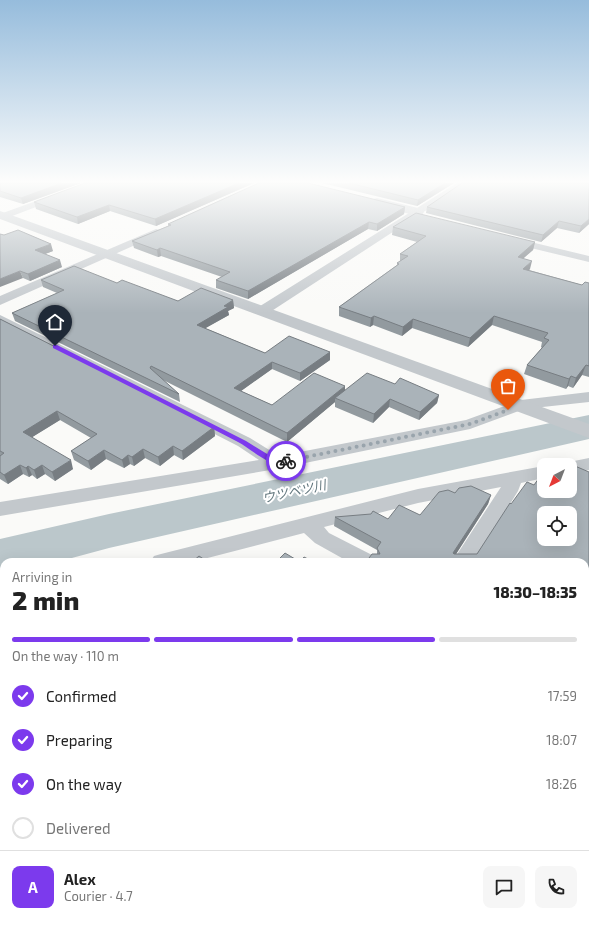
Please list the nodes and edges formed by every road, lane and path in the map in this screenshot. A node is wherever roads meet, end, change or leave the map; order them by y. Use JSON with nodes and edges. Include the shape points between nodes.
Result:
{"nodes":[{"id":1,"x":32,"y":226,"type":"edge"},
{"id":2,"x":402,"y":226,"type":"edge"},
{"id":3,"x":163,"y":228,"type":"edge"},
{"id":4,"x":500,"y":237,"type":"edge"},
{"id":5,"x":106,"y":254,"type":"junction"},
{"id":6,"x":589,"y":259,"type":"edge"},
{"id":7,"x":0,"y":301,"type":"edge"},
{"id":8,"x":262,"y":311,"type":"junction"},
{"id":9,"x":0,"y":319,"type":"edge"},
{"id":10,"x":589,"y":397,"type":"edge"},
{"id":11,"x":521,"y":406,"type":"junction"},
{"id":12,"x":589,"y":431,"type":"edge"},
{"id":13,"x":276,"y":463,"type":"junction"},
{"id":14,"x":589,"y":464,"type":"edge"},
{"id":15,"x":577,"y":466,"type":"edge"},
{"id":16,"x":537,"y":473,"type":"edge"},
{"id":17,"x":513,"y":477,"type":"junction"},
{"id":18,"x":5,"y":504,"type":"edge"},
{"id":19,"x":308,"y":524,"type":"junction"},
{"id":20,"x":176,"y":558,"type":"edge"},
{"id":21,"x":360,"y":558,"type":"edge"},
{"id":22,"x":466,"y":558,"type":"edge"}],
"edges":[{"from":1,"to":5,"type":"street"},
{"from":2,"to":8,"type":"street"},
{"from":3,"to":5,"type":"street"},
{"from":4,"to":6,"type":"street"},
{"from":5,"to":7,"type":"street"},
{"from":5,"to":8,"type":"street"},
{"from":8,"to":11,"type":"street"},
{"from":9,"to":13,"type":"street","via":[[244,442]]},
{"from":10,"to":11,"type":"street"},
{"from":11,"to":12,"type":"street"},
{"from":11,"to":13,"type":"street","via":[[470,424]]},
{"from":13,"to":18,"type":"street"},
{"from":14,"to":15,"type":"street"},
{"from":16,"to":17,"type":"street"},
{"from":17,"to":19,"type":"street","via":[[418,496]]},
{"from":17,"to":22,"type":"street","via":[[509,491]]},
{"from":19,"to":20,"type":"street"},
{"from":19,"to":21,"type":"street","via":[[322,538]]}]}
